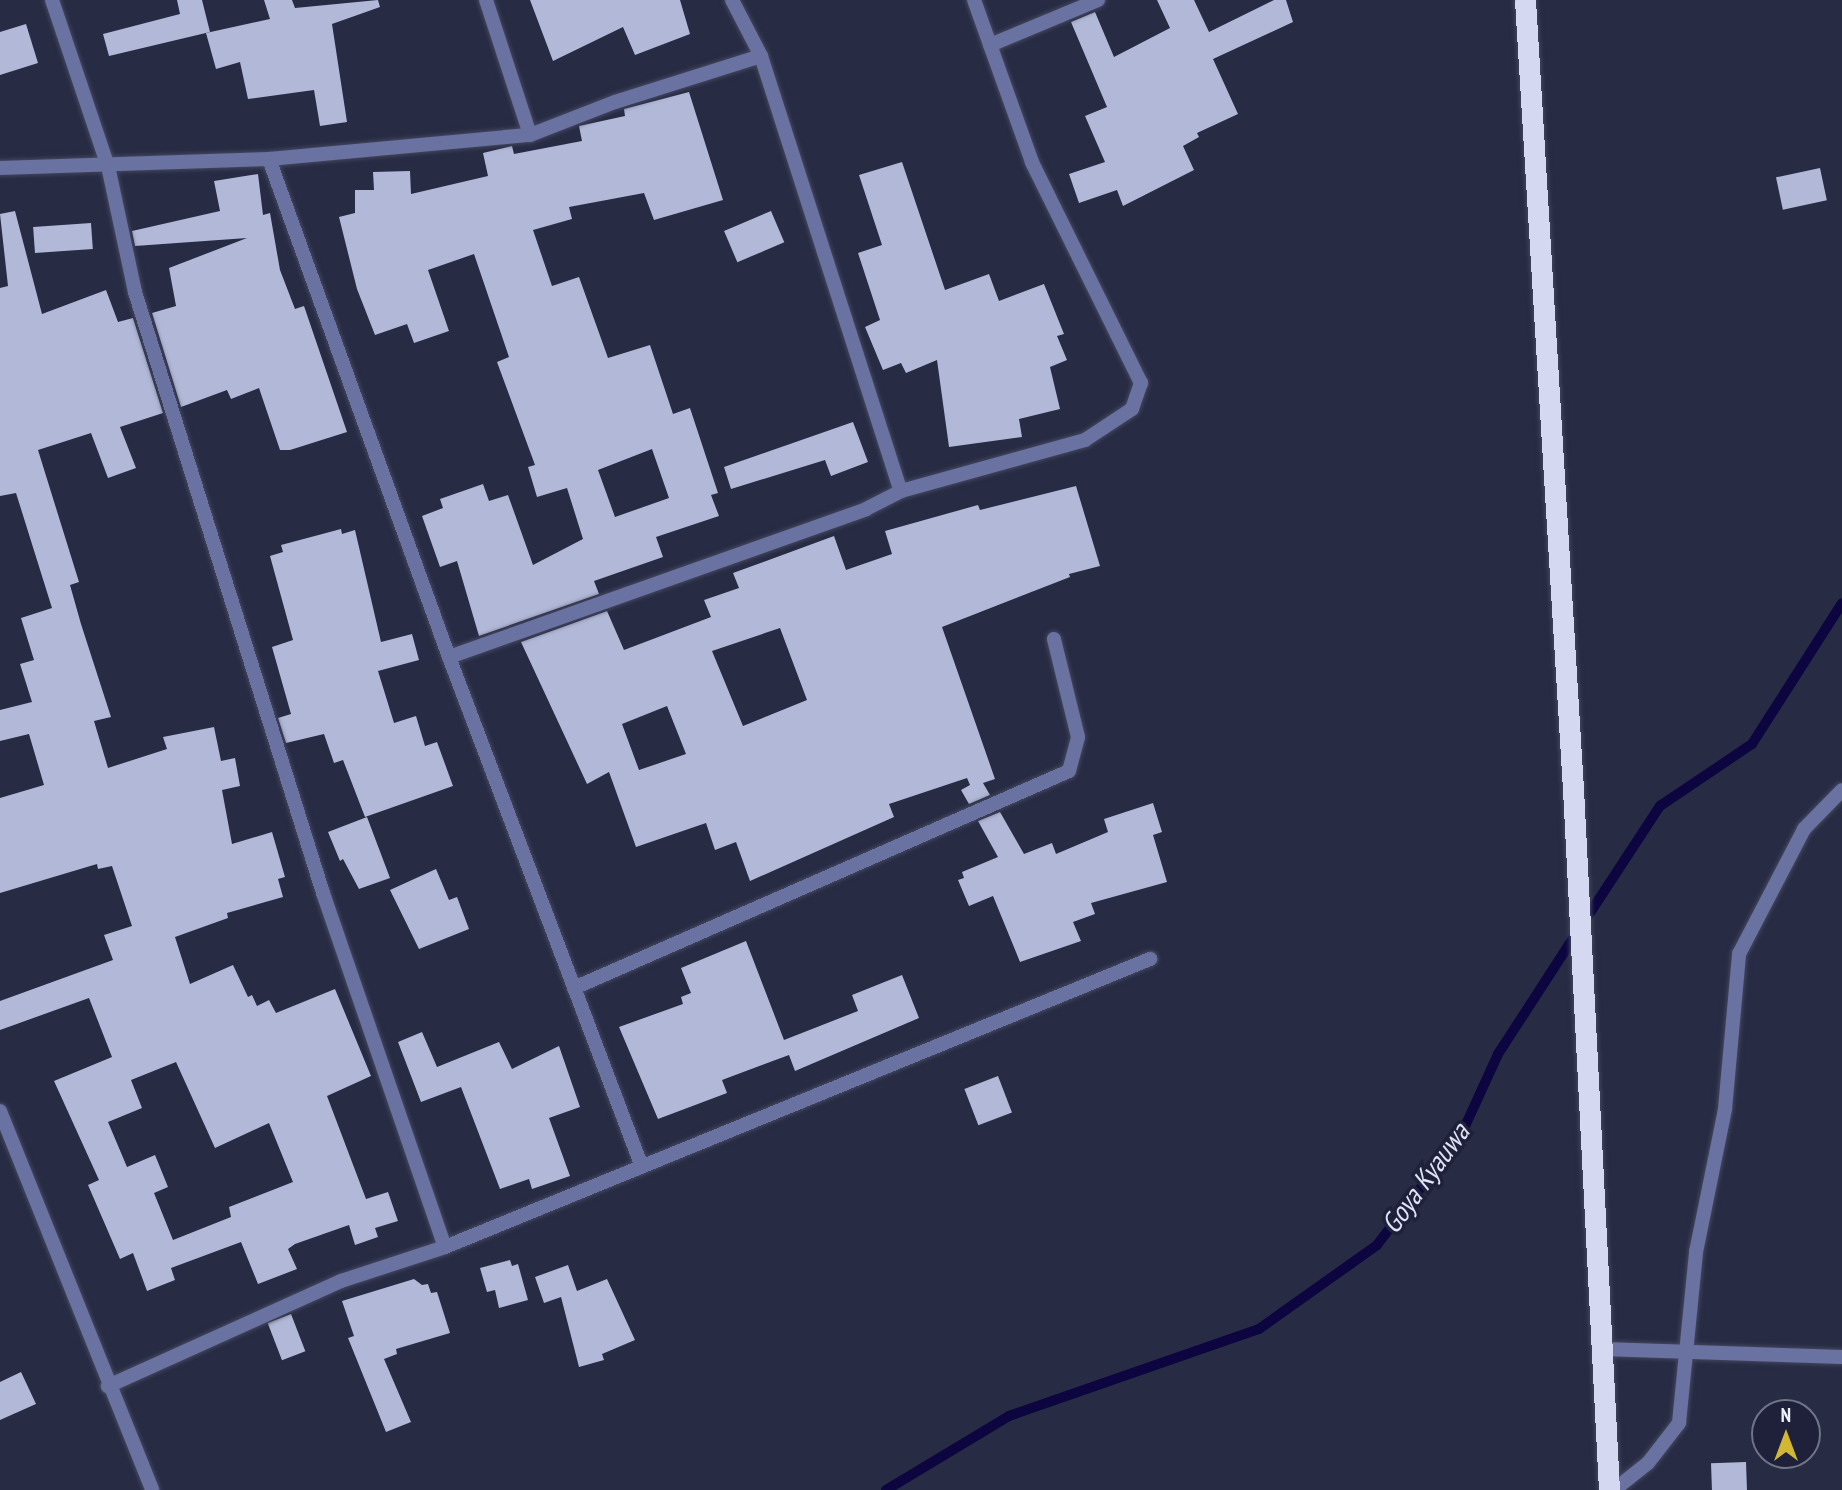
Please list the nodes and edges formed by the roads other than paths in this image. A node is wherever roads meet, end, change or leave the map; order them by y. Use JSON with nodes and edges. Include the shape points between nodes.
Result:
{"nodes":[{"id":1,"x":52,"y":0,"type":"edge"},
{"id":2,"x":486,"y":0,"type":"edge"},
{"id":3,"x":732,"y":0,"type":"edge"},
{"id":4,"x":974,"y":0,"type":"edge"},
{"id":5,"x":1098,"y":0,"type":"edge"},
{"id":6,"x":1525,"y":0,"type":"edge"},
{"id":7,"x":990,"y":45,"type":"junction"},
{"id":8,"x":761,"y":56,"type":"junction"},
{"id":9,"x":530,"y":135,"type":"junction"},
{"id":10,"x":270,"y":159,"type":"junction"},
{"id":11,"x":108,"y":166,"type":"junction"},
{"id":12,"x":0,"y":168,"type":"edge"},
{"id":13,"x":901,"y":491,"type":"junction"},
{"id":14,"x":1054,"y":639,"type":"dead end"},
{"id":15,"x":449,"y":657,"type":"junction"},
{"id":16,"x":1842,"y":790,"type":"edge"},
{"id":17,"x":1150,"y":959,"type":"dead end"},
{"id":18,"x":574,"y":988,"type":"junction"},
{"id":19,"x":0,"y":1111,"type":"edge"},
{"id":20,"x":642,"y":1167,"type":"junction"},
{"id":21,"x":445,"y":1247,"type":"junction"},
{"id":22,"x":1603,"y":1349,"type":"junction"},
{"id":23,"x":1687,"y":1351,"type":"junction"},
{"id":24,"x":1842,"y":1357,"type":"edge"},
{"id":25,"x":108,"y":1386,"type":"junction"},
{"id":26,"x":152,"y":1490,"type":"edge"},
{"id":27,"x":1611,"y":1490,"type":"edge"}],
"edges":[{"from":1,"to":11,"type":"street"},
{"from":2,"to":9,"type":"street"},
{"from":3,"to":8,"type":"street"},
{"from":4,"to":7,"type":"street"},
{"from":5,"to":7,"type":"street"},
{"from":6,"to":22,"type":"highway"},
{"from":7,"to":13,"type":"street","via":[[1032,162],[1141,383],[1132,409],[1085,440]]},
{"from":8,"to":9,"type":"street","via":[[615,102]]},
{"from":8,"to":13,"type":"street"},
{"from":9,"to":10,"type":"street"},
{"from":10,"to":11,"type":"street"},
{"from":10,"to":15,"type":"street"},
{"from":11,"to":12,"type":"street"},
{"from":11,"to":21,"type":"street","via":[[135,292],[323,894]]},
{"from":13,"to":15,"type":"street","via":[[866,509]]},
{"from":14,"to":18,"type":"street","via":[[1078,737],[1069,771]]},
{"from":15,"to":18,"type":"street"},
{"from":16,"to":23,"type":"street","via":[[1804,829],[1739,954],[1725,1109],[1696,1252]]},
{"from":17,"to":20,"type":"street"},
{"from":18,"to":20,"type":"street"},
{"from":19,"to":25,"type":"street"},
{"from":20,"to":21,"type":"street"},
{"from":21,"to":25,"type":"street","via":[[341,1281]]},
{"from":22,"to":23,"type":"street"},
{"from":22,"to":27,"type":"highway"},
{"from":23,"to":24,"type":"street"},
{"from":23,"to":27,"type":"street","via":[[1679,1423],[1648,1463]]},
{"from":25,"to":26,"type":"street"}]}
